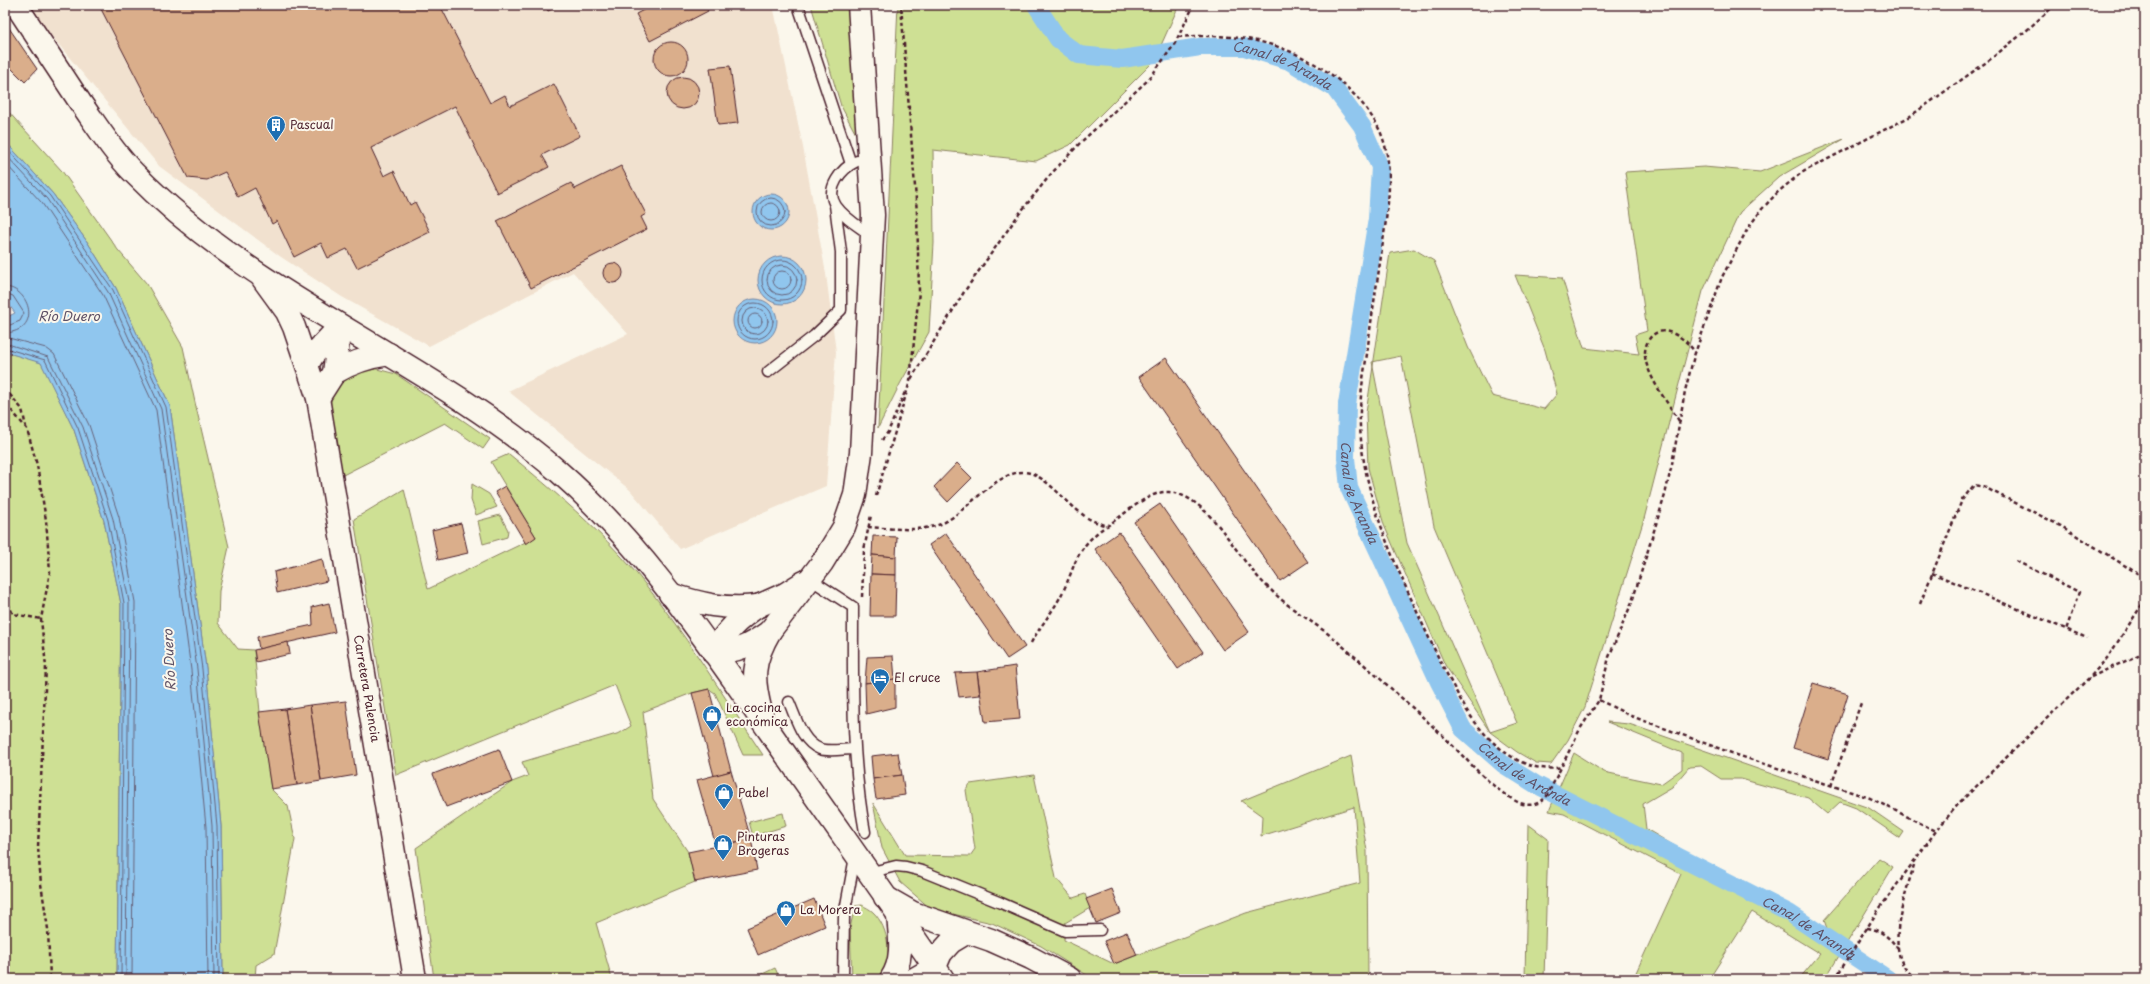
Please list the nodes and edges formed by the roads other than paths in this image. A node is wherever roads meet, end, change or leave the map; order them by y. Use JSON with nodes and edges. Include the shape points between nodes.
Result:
{"nodes":[{"id":1,"x":16,"y":5,"type":"edge"},
{"id":2,"x":798,"y":5,"type":"edge"},
{"id":3,"x":859,"y":5,"type":"edge"},
{"id":4,"x":860,"y":159,"type":"junction"},
{"id":5,"x":835,"y":205,"type":"junction"},
{"id":6,"x":872,"y":236,"type":"junction"},
{"id":7,"x":263,"y":279,"type":"junction"},
{"id":8,"x":340,"y":326,"type":"junction"},
{"id":9,"x":389,"y":354,"type":"junction"},
{"id":10,"x":307,"y":365,"type":"junction"},
{"id":11,"x":768,"y":372,"type":"dead end"},
{"id":12,"x":334,"y":373,"type":"junction"},
{"id":13,"x":318,"y":398,"type":"junction"},
{"id":14,"x":810,"y":579,"type":"junction"},
{"id":15,"x":670,"y":594,"type":"junction"},
{"id":16,"x":758,"y":606,"type":"junction"},
{"id":17,"x":770,"y":631,"type":"junction"},
{"id":18,"x":714,"y":652,"type":"junction"},
{"id":19,"x":789,"y":702,"type":"dead end"},
{"id":20,"x":764,"y":723,"type":"junction"},
{"id":21,"x":854,"y":749,"type":"junction"},
{"id":22,"x":865,"y":832,"type":"dead end"},
{"id":23,"x":856,"y":855,"type":"junction"},
{"id":24,"x":868,"y":873,"type":"junction"},
{"id":25,"x":885,"y":897,"type":"junction"},
{"id":26,"x":898,"y":916,"type":"junction"},
{"id":27,"x":1100,"y":930,"type":"dead end"},
{"id":28,"x":966,"y":932,"type":"junction"},
{"id":29,"x":939,"y":973,"type":"edge"},
{"id":30,"x":415,"y":979,"type":"edge"},
{"id":31,"x":844,"y":979,"type":"edge"},
{"id":32,"x":891,"y":979,"type":"edge"},
{"id":33,"x":914,"y":979,"type":"edge"},
{"id":34,"x":1070,"y":979,"type":"edge"}],
"edges":[{"from":1,"to":7,"type":"main road","via":[[107,141],[132,171],[176,212]]},
{"from":2,"to":4,"type":"lane"},
{"from":3,"to":4,"type":"main road"},
{"from":4,"to":5,"type":"lane","via":[[837,178],[832,188]]},
{"from":4,"to":6,"type":"main road","via":[[873,215]]},
{"from":5,"to":6,"type":"lane","via":[[847,218]]},
{"from":5,"to":11,"type":"lane","via":[[841,252],[841,310],[814,336]]},
{"from":6,"to":14,"type":"main road","via":[[862,453],[855,495],[844,527]]},
{"from":7,"to":8,"type":"main road"},
{"from":7,"to":10,"type":"main road","name":"Carretera Palencia","via":[[287,312]]},
{"from":8,"to":9,"type":"main road"},
{"from":8,"to":10,"type":"main road"},
{"from":8,"to":12,"type":"main road"},
{"from":9,"to":12,"type":"main road","via":[[370,356]]},
{"from":9,"to":15,"type":"main road","via":[[488,416],[561,474],[613,526]]},
{"from":10,"to":13,"type":"main road","name":"Carretera Palencia"},
{"from":12,"to":13,"type":"main road"},
{"from":13,"to":30,"type":"main road","name":"Carretera Palencia"},
{"from":14,"to":16,"type":"main road"},
{"from":14,"to":17,"type":"main road"},
{"from":14,"to":21,"type":"lane","via":[[853,607]]},
{"from":15,"to":16,"type":"main road","via":[[713,607],[737,609]]},
{"from":15,"to":18,"type":"main road"},
{"from":16,"to":18,"type":"main road","via":[[735,624]]},
{"from":17,"to":18,"type":"main road","via":[[751,645],[733,651]]},
{"from":17,"to":20,"type":"main road","via":[[759,650],[754,686]]},
{"from":18,"to":20,"type":"main road"},
{"from":19,"to":21,"type":"lane","via":[[800,729],[810,742],[820,749]]},
{"from":20,"to":23,"type":"main road"},
{"from":21,"to":22,"type":"lane"},
{"from":23,"to":24,"type":"main road"},
{"from":23,"to":31,"type":"lane","via":[[844,916]]},
{"from":24,"to":25,"type":"main road"},
{"from":24,"to":27,"type":"lane","via":[[884,868],[906,867],[922,871],[1065,931]]},
{"from":25,"to":26,"type":"main road"},
{"from":25,"to":28,"type":"main road","via":[[913,913]]},
{"from":26,"to":29,"type":"main road"},
{"from":26,"to":32,"type":"main road","via":[[901,946]]},
{"from":28,"to":29,"type":"main road","via":[[951,942],[942,954]]},
{"from":28,"to":34,"type":"main road","via":[[1031,958]]},
{"from":29,"to":33,"type":"main road"}]}
